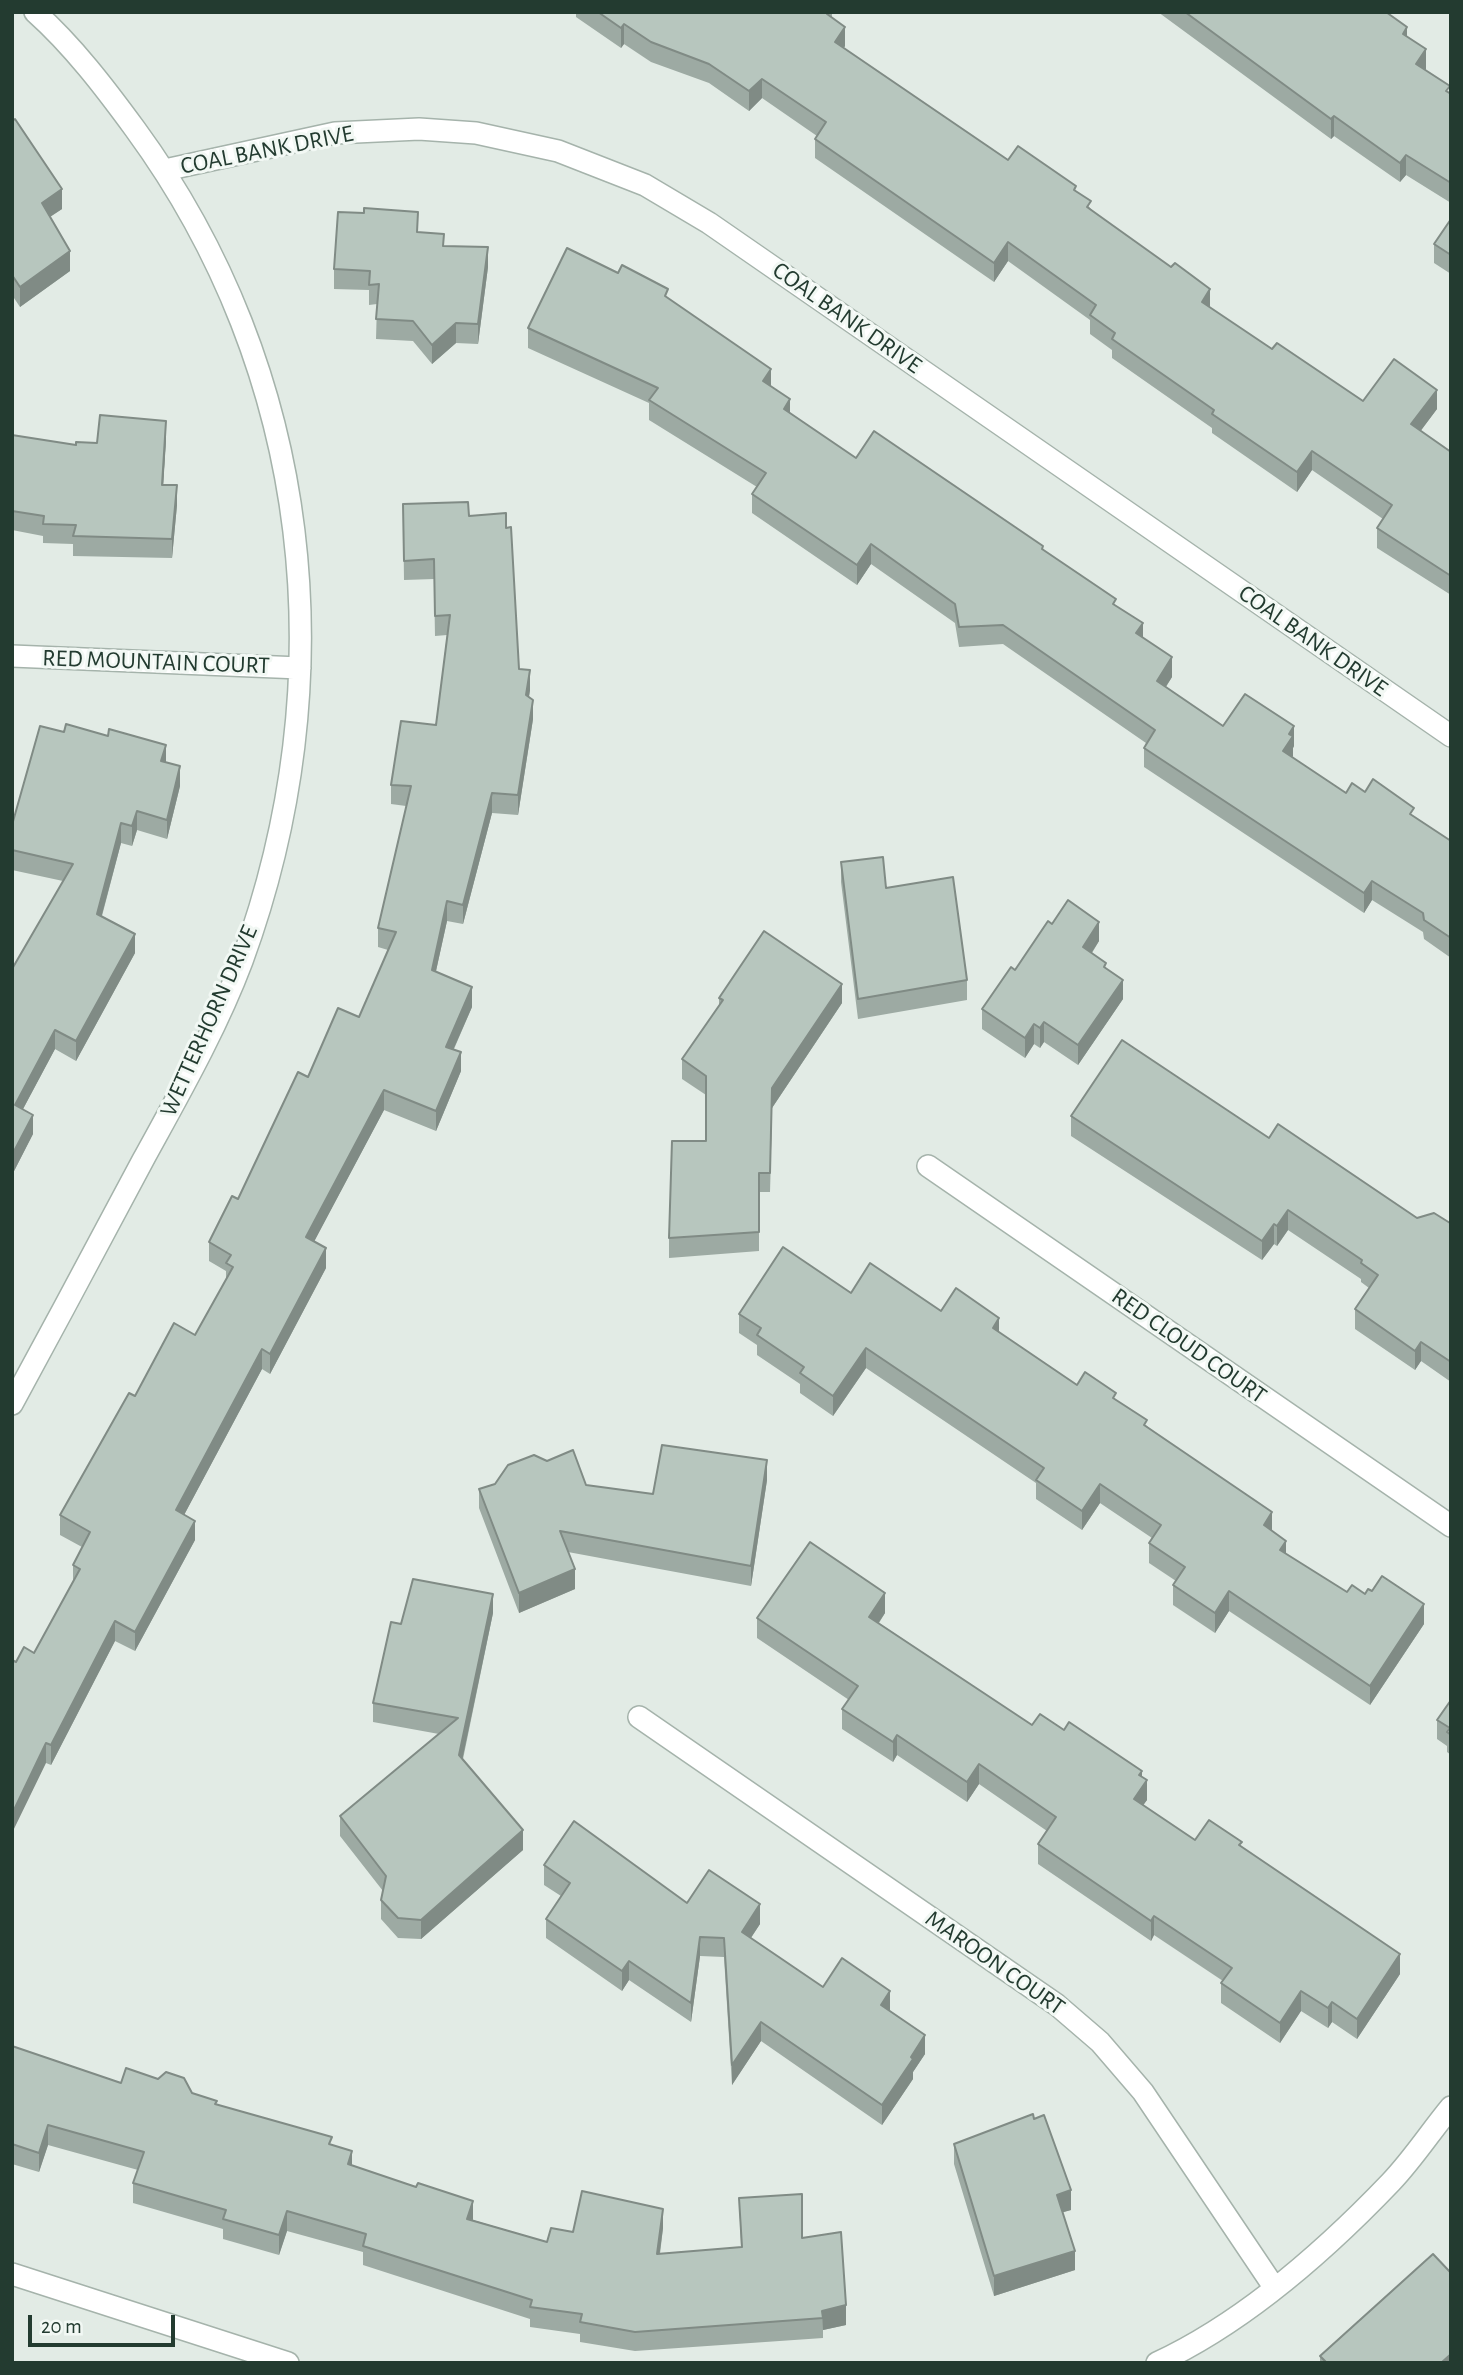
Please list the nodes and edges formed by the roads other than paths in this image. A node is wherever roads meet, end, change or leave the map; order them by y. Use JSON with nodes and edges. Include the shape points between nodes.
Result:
{"nodes":[{"id":1,"x":35,"y":12,"type":"edge"},
{"id":2,"x":164,"y":170,"type":"junction"},
{"id":3,"x":12,"y":656,"type":"edge"},
{"id":4,"x":300,"y":668,"type":"junction"},
{"id":5,"x":1451,"y":736,"type":"edge"},
{"id":6,"x":928,"y":1167,"type":"dead end"},
{"id":7,"x":12,"y":1404,"type":"edge"},
{"id":8,"x":1451,"y":1526,"type":"edge"},
{"id":9,"x":639,"y":1717,"type":"dead end"},
{"id":10,"x":1451,"y":2107,"type":"edge"},
{"id":11,"x":12,"y":2274,"type":"edge"},
{"id":12,"x":1274,"y":2287,"type":"junction"},
{"id":13,"x":288,"y":2363,"type":"edge"},
{"id":14,"x":1157,"y":2363,"type":"edge"}],
"edges":[{"from":1,"to":2,"type":"street","name":"WETTERHORN DRIVE","via":[[105,88]]},
{"from":2,"to":4,"type":"street","name":"WETTERHORN DRIVE","via":[[215,257],[256,358],[278,433],[295,533]]},
{"from":2,"to":5,"type":"street","name":"COAL BANK DRIVE","via":[[335,133],[419,129],[476,133],[558,150],[645,185],[709,223]]},
{"from":3,"to":4,"type":"street","name":"RED MOUNTAIN COURT"},
{"from":4,"to":7,"type":"street","name":"WETTERHORN DRIVE","via":[[290,770],[272,870],[241,964],[193,1069]]},
{"from":6,"to":8,"type":"street","name":"RED CLOUD COURT"},
{"from":9,"to":12,"type":"street","name":"MAROON COURT","via":[[1057,2005],[1100,2042],[1143,2092]]},
{"from":10,"to":12,"type":"street","via":[[1393,2180],[1330,2243]]},
{"from":11,"to":13,"type":"street"},
{"from":12,"to":14,"type":"street","via":[[1184,2350]]}]}
